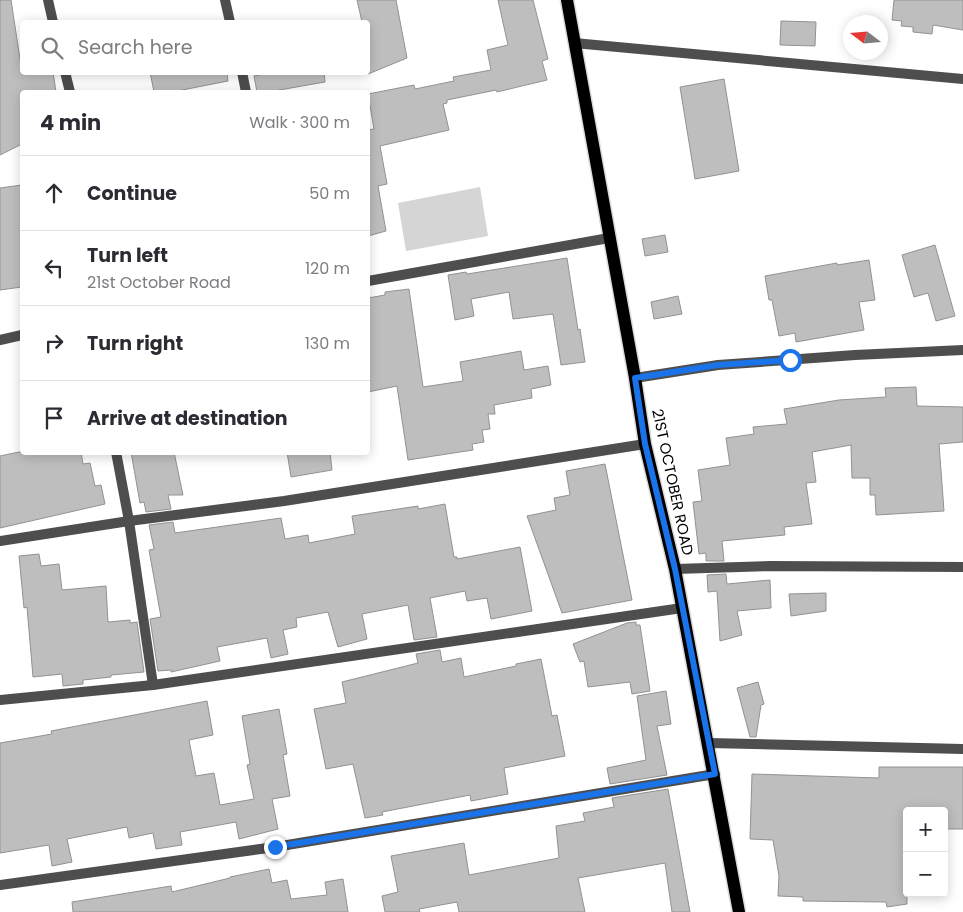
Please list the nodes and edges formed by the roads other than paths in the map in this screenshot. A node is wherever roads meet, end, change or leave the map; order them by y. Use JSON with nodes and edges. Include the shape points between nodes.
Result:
{"nodes":[{"id":1,"x":48,"y":0,"type":"edge"},
{"id":2,"x":225,"y":0,"type":"edge"},
{"id":3,"x":567,"y":0,"type":"edge"},
{"id":4,"x":53,"y":20,"type":"edge"},
{"id":5,"x":230,"y":20,"type":"edge"},
{"id":6,"x":574,"y":43,"type":"junction"},
{"id":7,"x":66,"y":75,"type":"edge"},
{"id":8,"x":243,"y":75,"type":"edge"},
{"id":9,"x":963,"y":79,"type":"edge"},
{"id":10,"x":70,"y":90,"type":"edge"},
{"id":11,"x":246,"y":90,"type":"edge"},
{"id":12,"x":609,"y":238,"type":"junction"},
{"id":13,"x":370,"y":281,"type":"edge"},
{"id":14,"x":20,"y":335,"type":"edge"},
{"id":15,"x":0,"y":340,"type":"edge"},
{"id":16,"x":963,"y":350,"type":"edge"},
{"id":17,"x":635,"y":378,"type":"junction"},
{"id":18,"x":645,"y":444,"type":"junction"},
{"id":19,"x":117,"y":455,"type":"edge"},
{"id":20,"x":129,"y":521,"type":"junction"},
{"id":21,"x":0,"y":541,"type":"edge"},
{"id":22,"x":963,"y":567,"type":"edge"},
{"id":23,"x":675,"y":569,"type":"junction"},
{"id":24,"x":682,"y":608,"type":"junction"},
{"id":25,"x":153,"y":685,"type":"junction"},
{"id":26,"x":0,"y":700,"type":"edge"},
{"id":27,"x":709,"y":743,"type":"junction"},
{"id":28,"x":963,"y":749,"type":"edge"},
{"id":29,"x":715,"y":774,"type":"junction"},
{"id":30,"x":0,"y":884,"type":"edge"},
{"id":31,"x":739,"y":912,"type":"edge"}],
"edges":[{"from":1,"to":4,"type":"street"},
{"from":2,"to":5,"type":"street"},
{"from":3,"to":6,"type":"main road","name":"21ST OCTOBER ROAD"},
{"from":6,"to":9,"type":"street"},
{"from":6,"to":12,"type":"main road","name":"21ST OCTOBER ROAD"},
{"from":7,"to":10,"type":"street"},
{"from":8,"to":11,"type":"street"},
{"from":12,"to":13,"type":"street"},
{"from":12,"to":17,"type":"main road","name":"21ST OCTOBER ROAD"},
{"from":14,"to":15,"type":"street"},
{"from":16,"to":17,"type":"street","via":[[718,365]]},
{"from":17,"to":18,"type":"main road","name":"21ST OCTOBER ROAD"},
{"from":18,"to":20,"type":"street","via":[[284,501]]},
{"from":18,"to":23,"type":"main road","name":"21ST OCTOBER ROAD"},
{"from":19,"to":20,"type":"street"},
{"from":20,"to":21,"type":"street"},
{"from":20,"to":25,"type":"street"},
{"from":22,"to":23,"type":"street"},
{"from":23,"to":24,"type":"main road","name":"21ST OCTOBER ROAD"},
{"from":24,"to":25,"type":"street"},
{"from":24,"to":27,"type":"main road","name":"21ST OCTOBER ROAD"},
{"from":25,"to":26,"type":"street"},
{"from":27,"to":28,"type":"street"},
{"from":27,"to":29,"type":"main road","name":"21ST OCTOBER ROAD"},
{"from":29,"to":30,"type":"street","via":[[275,847]]},
{"from":29,"to":31,"type":"main road","name":"21ST OCTOBER ROAD"}]}
